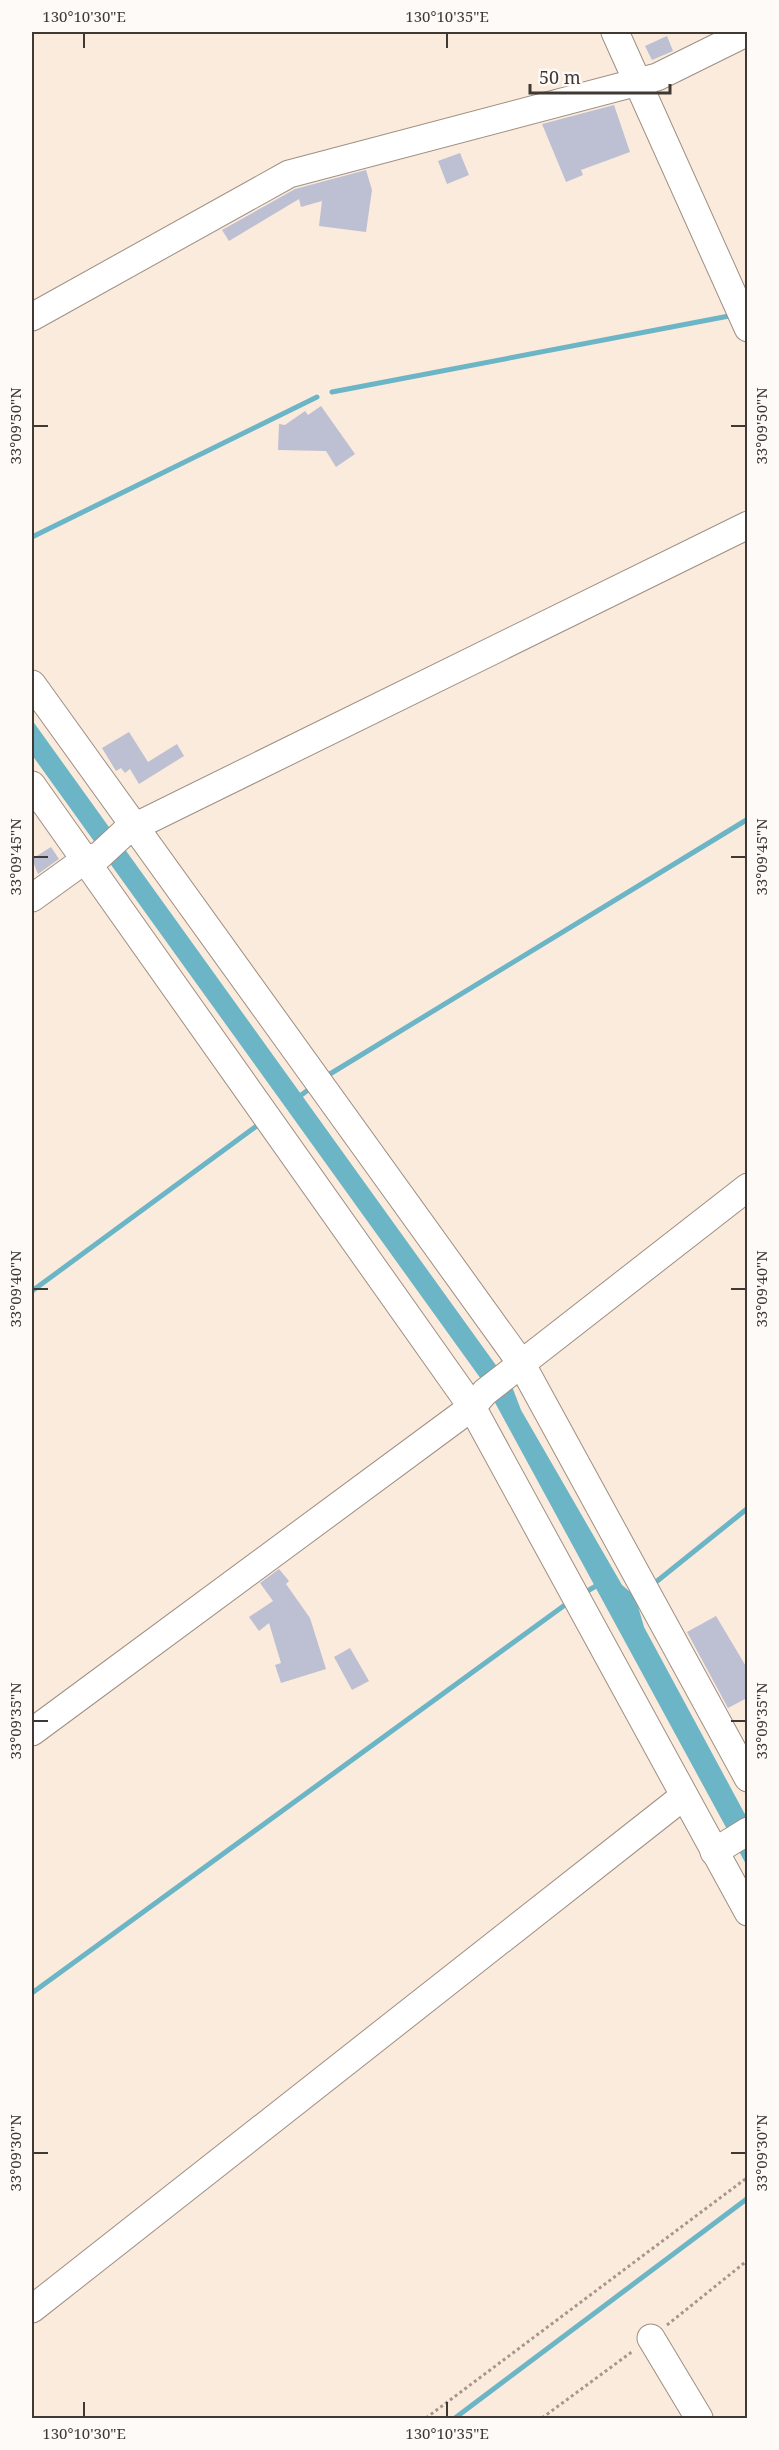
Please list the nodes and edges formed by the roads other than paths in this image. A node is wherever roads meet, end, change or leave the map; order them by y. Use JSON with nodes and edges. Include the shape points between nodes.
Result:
{"nodes":[{"id":1,"x":615,"y":32,"type":"edge"},
{"id":2,"x":747,"y":32,"type":"edge"},
{"id":3,"x":638,"y":82,"type":"junction"},
{"id":4,"x":32,"y":317,"type":"edge"},
{"id":5,"x":747,"y":328,"type":"edge"},
{"id":6,"x":747,"y":525,"type":"edge"},
{"id":7,"x":32,"y":684,"type":"edge"},
{"id":8,"x":32,"y":784,"type":"edge"},
{"id":9,"x":130,"y":829,"type":"junction"},
{"id":10,"x":92,"y":857,"type":"junction"},
{"id":11,"x":32,"y":898,"type":"edge"},
{"id":12,"x":747,"y":1187,"type":"edge"},
{"id":13,"x":517,"y":1366,"type":"junction"},
{"id":14,"x":478,"y":1399,"type":"junction"},
{"id":15,"x":32,"y":1732,"type":"edge"},
{"id":16,"x":747,"y":1778,"type":"edge"},
{"id":17,"x":684,"y":1796,"type":"junction"},
{"id":18,"x":747,"y":1831,"type":"edge"},
{"id":19,"x":719,"y":1849,"type":"junction"},
{"id":20,"x":747,"y":1912,"type":"edge"},
{"id":21,"x":32,"y":2309,"type":"edge"},
{"id":22,"x":651,"y":2338,"type":"dead end"},
{"id":23,"x":699,"y":2418,"type":"edge"}],
"edges":[{"from":1,"to":3,"type":"street"},
{"from":2,"to":3,"type":"street","via":[[657,77]]},
{"from":3,"to":4,"type":"street","via":[[289,174]]},
{"from":3,"to":5,"type":"street"},
{"from":6,"to":9,"type":"street"},
{"from":7,"to":9,"type":"street"},
{"from":8,"to":10,"type":"street"},
{"from":9,"to":10,"type":"street"},
{"from":9,"to":13,"type":"street"},
{"from":10,"to":11,"type":"street"},
{"from":10,"to":14,"type":"street"},
{"from":12,"to":13,"type":"street"},
{"from":13,"to":14,"type":"street"},
{"from":13,"to":16,"type":"street"},
{"from":14,"to":15,"type":"street"},
{"from":14,"to":17,"type":"street"},
{"from":17,"to":19,"type":"street"},
{"from":17,"to":21,"type":"street"},
{"from":18,"to":19,"type":"street"},
{"from":19,"to":20,"type":"street"},
{"from":22,"to":23,"type":"street"}]}
